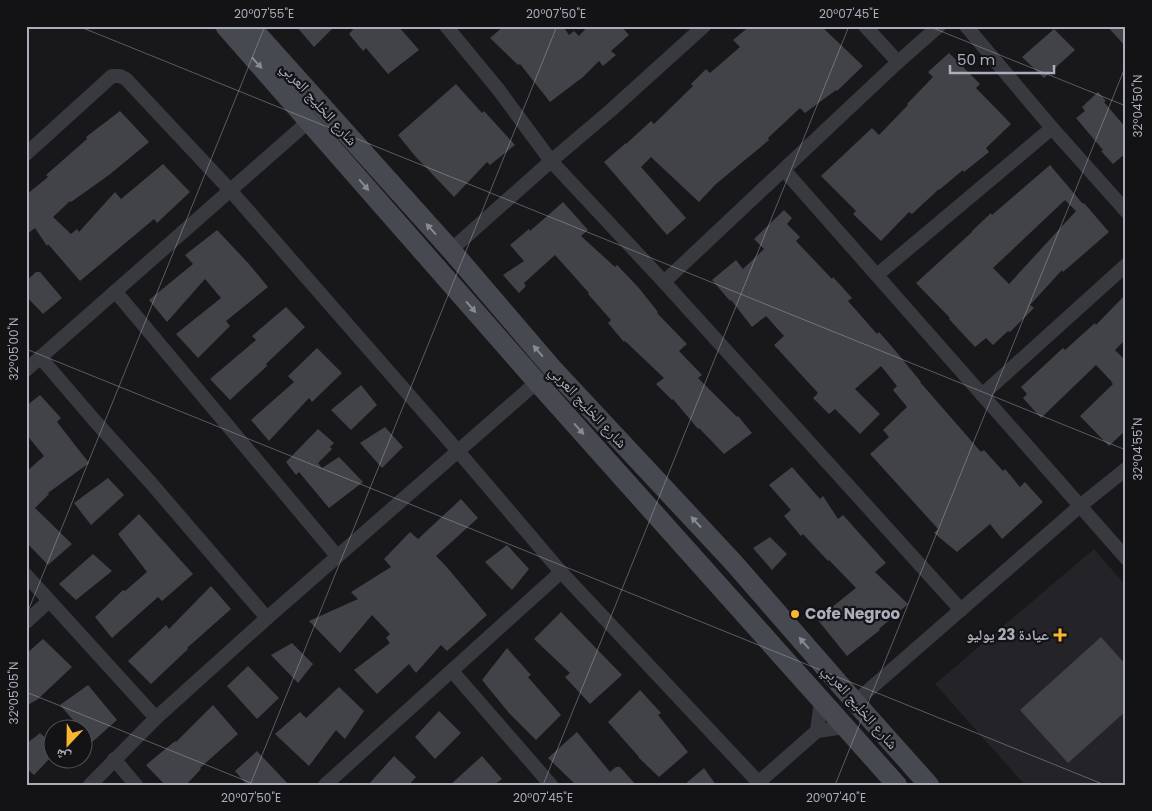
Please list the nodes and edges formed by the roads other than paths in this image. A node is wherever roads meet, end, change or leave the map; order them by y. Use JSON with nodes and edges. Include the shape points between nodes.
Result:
{"nodes":[{"id":1,"x":225,"y":26,"type":"edge"},
{"id":2,"x":250,"y":26,"type":"edge"},
{"id":3,"x":704,"y":26,"type":"edge"},
{"id":4,"x":866,"y":26,"type":"edge"},
{"id":5,"x":939,"y":26,"type":"edge"},
{"id":6,"x":966,"y":26,"type":"edge"},
{"id":7,"x":454,"y":29,"type":"edge"},
{"id":8,"x":898,"y":62,"type":"junction"},
{"id":9,"x":309,"y":121,"type":"junction"},
{"id":10,"x":1052,"y":128,"type":"junction"},
{"id":11,"x":26,"y":154,"type":"edge"},
{"id":12,"x":551,"y":161,"type":"junction"},
{"id":13,"x":784,"y":170,"type":"junction"},
{"id":14,"x":230,"y":190,"type":"junction"},
{"id":15,"x":1126,"y":211,"type":"edge"},
{"id":16,"x":450,"y":250,"type":"junction"},
{"id":17,"x":1126,"y":264,"type":"edge"},
{"id":18,"x":877,"y":275,"type":"junction"},
{"id":19,"x":664,"y":282,"type":"junction"},
{"id":20,"x":115,"y":291,"type":"junction"},
{"id":21,"x":40,"y":357,"type":"junction"},
{"id":22,"x":26,"y":370,"type":"edge"},
{"id":23,"x":537,"y":382,"type":"junction"},
{"id":24,"x":982,"y":395,"type":"junction"},
{"id":25,"x":458,"y":451,"type":"junction"},
{"id":26,"x":1126,"y":469,"type":"edge"},
{"id":27,"x":1080,"y":506,"type":"junction"},
{"id":28,"x":337,"y":556,"type":"junction"},
{"id":29,"x":1126,"y":558,"type":"edge"},
{"id":30,"x":733,"y":562,"type":"junction"},
{"id":31,"x":561,"y":572,"type":"junction"},
{"id":32,"x":26,"y":575,"type":"edge"},
{"id":33,"x":713,"y":578,"type":"junction"},
{"id":34,"x":49,"y":600,"type":"junction"},
{"id":35,"x":961,"y":610,"type":"junction"},
{"id":36,"x":267,"y":618,"type":"junction"},
{"id":37,"x":26,"y":622,"type":"edge"},
{"id":38,"x":452,"y":671,"type":"junction"},
{"id":39,"x":821,"y":701,"type":"junction"},
{"id":40,"x":855,"y":702,"type":"junction"},
{"id":41,"x":156,"y":718,"type":"junction"},
{"id":42,"x":845,"y":727,"type":"junction"},
{"id":43,"x":817,"y":731,"type":"junction"},
{"id":44,"x":114,"y":759,"type":"junction"},
{"id":45,"x":334,"y":782,"type":"edge"},
{"id":46,"x":760,"y":783,"type":"edge"},
{"id":47,"x":90,"y":785,"type":"edge"},
{"id":48,"x":136,"y":785,"type":"edge"},
{"id":49,"x":551,"y":785,"type":"edge"},
{"id":50,"x":897,"y":785,"type":"edge"},
{"id":51,"x":929,"y":785,"type":"edge"}],
"edges":[{"from":1,"to":9,"type":"main road","name":"شارع الخليج العربي","one_way":true},
{"from":16,"to":2,"type":"main road","name":"شارع الخليج العربي","one_way":true},
{"from":3,"to":12,"type":"street"},
{"from":4,"to":8,"type":"street"},
{"from":5,"to":8,"type":"street"},
{"from":6,"to":10,"type":"street"},
{"from":7,"to":12,"type":"street"},
{"from":8,"to":13,"type":"street"},
{"from":9,"to":14,"type":"street"},
{"from":9,"to":23,"type":"main road","name":"شارع الخليج العربي","one_way":true},
{"from":10,"to":15,"type":"street"},
{"from":10,"to":18,"type":"street"},
{"from":11,"to":14,"type":"street","via":[[116,75],[126,79]]},
{"from":12,"to":16,"type":"street"},
{"from":12,"to":19,"type":"street"},
{"from":13,"to":18,"type":"street"},
{"from":13,"to":19,"type":"street"},
{"from":14,"to":20,"type":"street"},
{"from":14,"to":25,"type":"street"},
{"from":30,"to":16,"type":"main road","name":"شارع الخليج العربي","one_way":true,"via":[[552,368]]},
{"from":17,"to":24,"type":"street"},
{"from":18,"to":24,"type":"street"},
{"from":19,"to":35,"type":"street"},
{"from":20,"to":21,"type":"street"},
{"from":20,"to":28,"type":"street"},
{"from":21,"to":22,"type":"street"},
{"from":21,"to":36,"type":"street"},
{"from":23,"to":25,"type":"street"},
{"from":23,"to":33,"type":"main road","name":"شارع الخليج العربي","one_way":true},
{"from":24,"to":27,"type":"street"},
{"from":25,"to":28,"type":"street"},
{"from":25,"to":31,"type":"street"},
{"from":26,"to":27,"type":"street"},
{"from":27,"to":29,"type":"street"},
{"from":27,"to":35,"type":"street"},
{"from":28,"to":36,"type":"street"},
{"from":30,"to":33,"type":"main road"},
{"from":40,"to":30,"type":"main road","name":"شارع الخليج العربي","one_way":true},
{"from":31,"to":38,"type":"street"},
{"from":31,"to":46,"type":"street"},
{"from":32,"to":34,"type":"street"},
{"from":33,"to":39,"type":"main road","name":"شارع الخليج العربي"},
{"from":34,"to":37,"type":"street"},
{"from":34,"to":41,"type":"street"},
{"from":35,"to":40,"type":"street"},
{"from":36,"to":41,"type":"street"},
{"from":38,"to":45,"type":"street"},
{"from":38,"to":49,"type":"street"},
{"from":39,"to":42,"type":"main road","name":"شارع الخليج العربي"},
{"from":39,"to":43,"type":"street"},
{"from":40,"to":51,"type":"main road","name":"شارع الخليج العربي"},
{"from":41,"to":44,"type":"street"},
{"from":42,"to":43,"type":"street"},
{"from":42,"to":50,"type":"main road","name":"شارع الخليج العربي"},
{"from":43,"to":46,"type":"street"},
{"from":44,"to":47,"type":"street"},
{"from":44,"to":48,"type":"street"}]}
